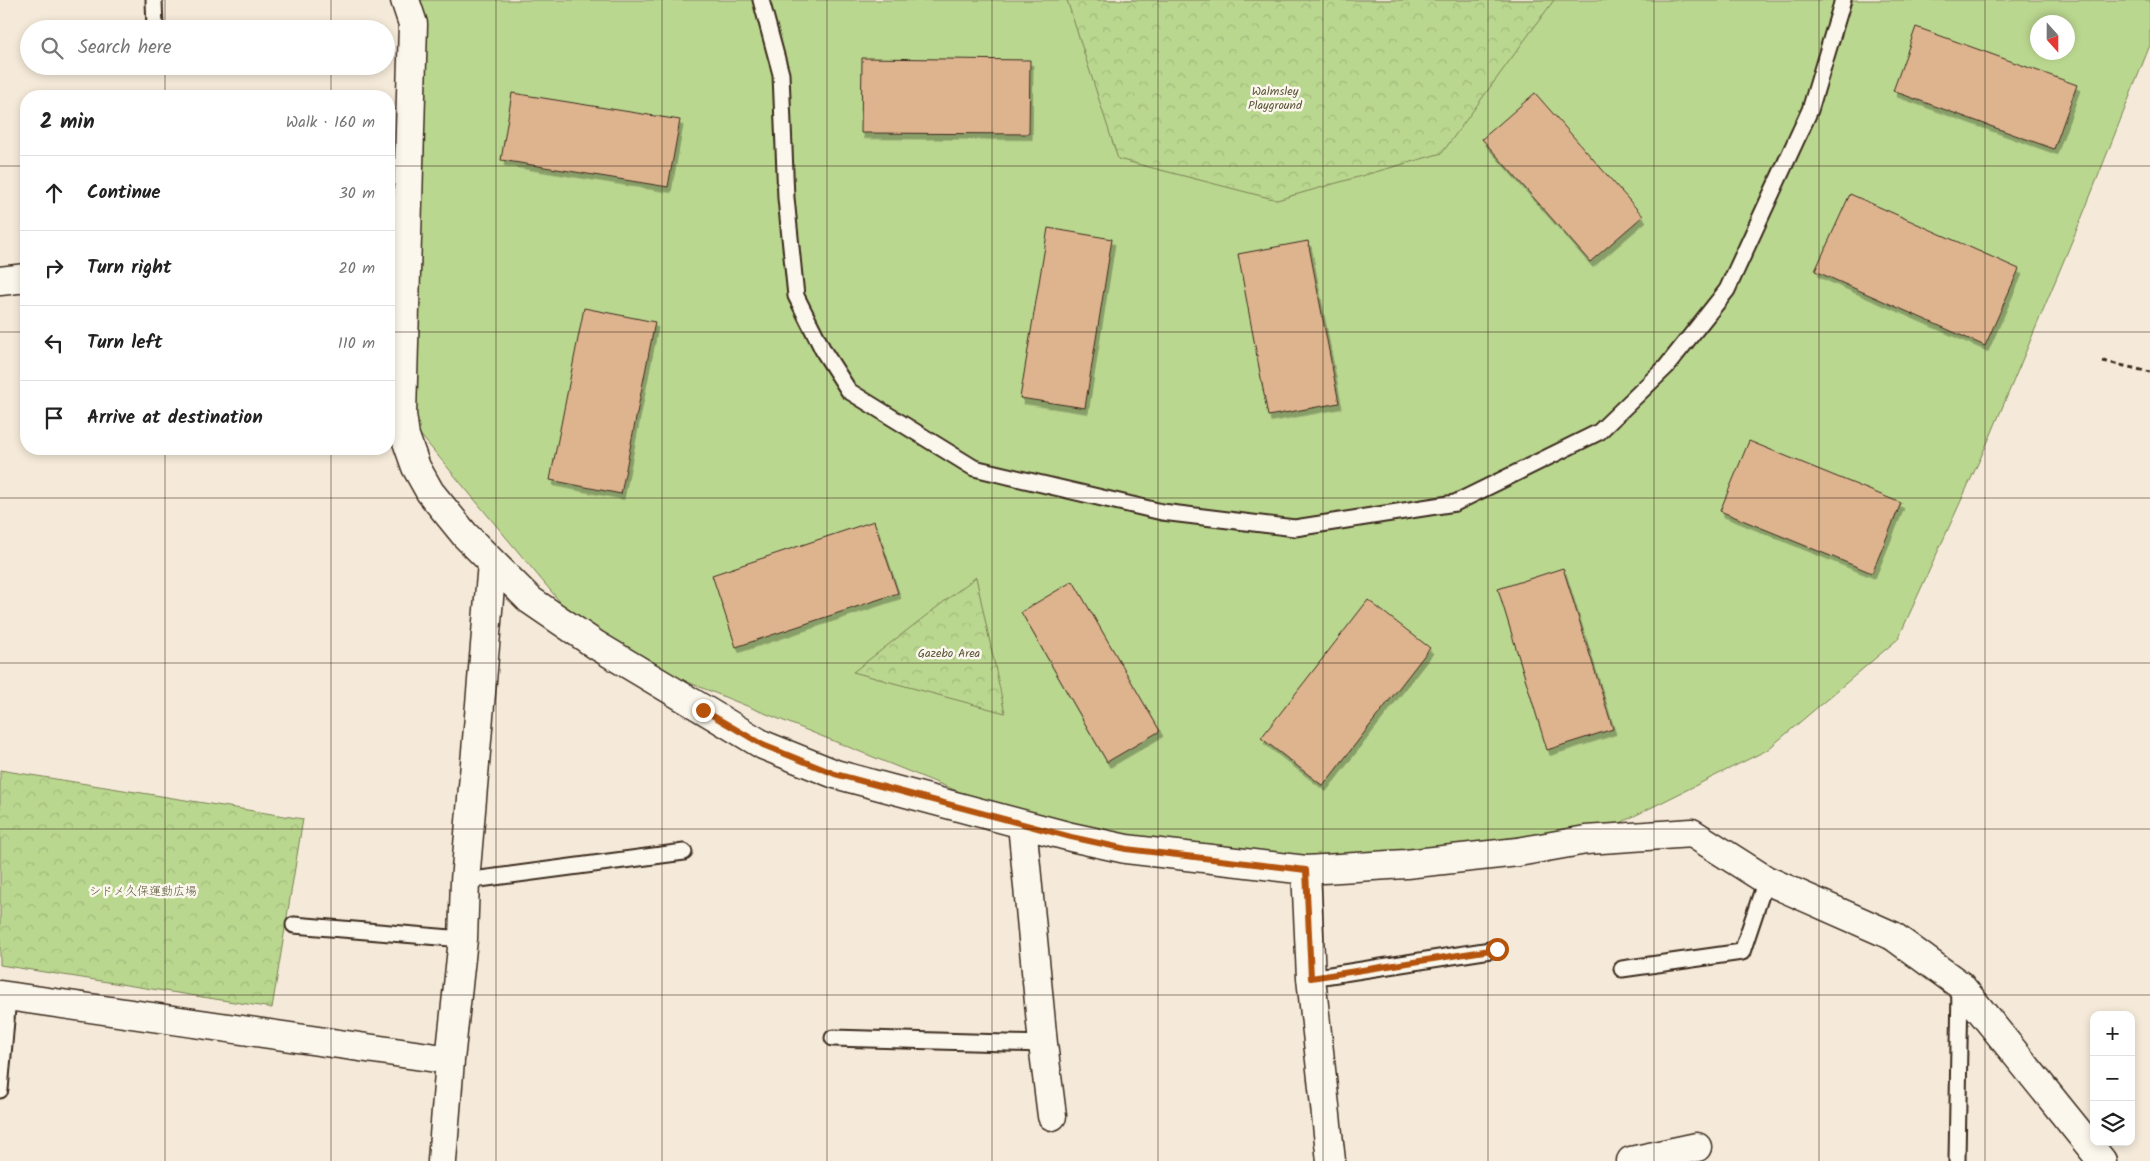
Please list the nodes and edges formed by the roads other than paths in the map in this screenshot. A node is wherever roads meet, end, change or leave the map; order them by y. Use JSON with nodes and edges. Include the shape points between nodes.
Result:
{"nodes":[{"id":1,"x":154,"y":0,"type":"edge"},
{"id":2,"x":384,"y":0,"type":"edge"},
{"id":3,"x":761,"y":0,"type":"edge"},
{"id":4,"x":1844,"y":0,"type":"edge"},
{"id":5,"x":409,"y":12,"type":"edge"},
{"id":6,"x":155,"y":20,"type":"edge"},
{"id":7,"x":398,"y":226,"type":"edge"},
{"id":8,"x":20,"y":279,"type":"edge"},
{"id":9,"x":0,"y":281,"type":"edge"},
{"id":10,"x":492,"y":562,"type":"junction"},
{"id":11,"x":1022,"y":824,"type":"junction"},
{"id":12,"x":684,"y":852,"type":"dead end"},
{"id":13,"x":1306,"y":870,"type":"junction"},
{"id":14,"x":1766,"y":880,"type":"junction"},
{"id":15,"x":465,"y":881,"type":"junction"},
{"id":16,"x":294,"y":925,"type":"dead end"},
{"id":17,"x":463,"y":939,"type":"junction"},
{"id":18,"x":1497,"y":949,"type":"dead end"},
{"id":19,"x":1622,"y":969,"type":"dead end"},
{"id":20,"x":1311,"y":978,"type":"junction"},
{"id":21,"x":1960,"y":985,"type":"junction"},
{"id":22,"x":4,"y":996,"type":"edge"},
{"id":23,"x":832,"y":1038,"type":"dead end"},
{"id":24,"x":1043,"y":1044,"type":"junction"},
{"id":25,"x":450,"y":1060,"type":"junction"},
{"id":26,"x":0,"y":1090,"type":"edge"},
{"id":27,"x":1052,"y":1116,"type":"dead end"},
{"id":28,"x":1697,"y":1147,"type":"dead end"},
{"id":29,"x":442,"y":1161,"type":"edge"},
{"id":30,"x":1331,"y":1161,"type":"edge"},
{"id":31,"x":1631,"y":1161,"type":"edge"},
{"id":32,"x":1956,"y":1161,"type":"edge"},
{"id":33,"x":2102,"y":1161,"type":"edge"}],
"edges":[{"from":1,"to":6,"type":"lane"},
{"from":2,"to":5,"type":"street"},
{"from":3,"to":4,"type":"lane","via":[[781,74],[786,198],[796,296],[824,352],[850,391],[974,468],[1162,512],[1295,528],[1455,503],[1606,426],[1666,367],[1727,290],[1810,110]]},
{"from":5,"to":7,"type":"street"},
{"from":7,"to":10,"type":"street","via":[[405,436],[416,467],[430,492]]},
{"from":8,"to":9,"type":"street"},
{"from":10,"to":11,"type":"street","via":[[530,600],[596,646],[763,745],[835,774]]},
{"from":10,"to":15,"type":"street"},
{"from":11,"to":13,"type":"street","via":[[1126,849]]},
{"from":11,"to":24,"type":"street"},
{"from":12,"to":15,"type":"lane"},
{"from":13,"to":14,"type":"street","via":[[1406,864],[1518,852],[1586,840],[1692,833]]},
{"from":13,"to":20,"type":"street"},
{"from":14,"to":19,"type":"lane","via":[[1742,952]]},
{"from":14,"to":21,"type":"street","via":[[1893,936]]},
{"from":15,"to":17,"type":"street"},
{"from":16,"to":17,"type":"lane"},
{"from":17,"to":25,"type":"street"},
{"from":18,"to":20,"type":"lane"},
{"from":20,"to":30,"type":"street"},
{"from":21,"to":32,"type":"lane"},
{"from":21,"to":33,"type":"street"},
{"from":22,"to":25,"type":"street"},
{"from":22,"to":26,"type":"lane"},
{"from":23,"to":24,"type":"lane"},
{"from":24,"to":27,"type":"street"},
{"from":25,"to":29,"type":"street"},
{"from":28,"to":31,"type":"street"}]}
